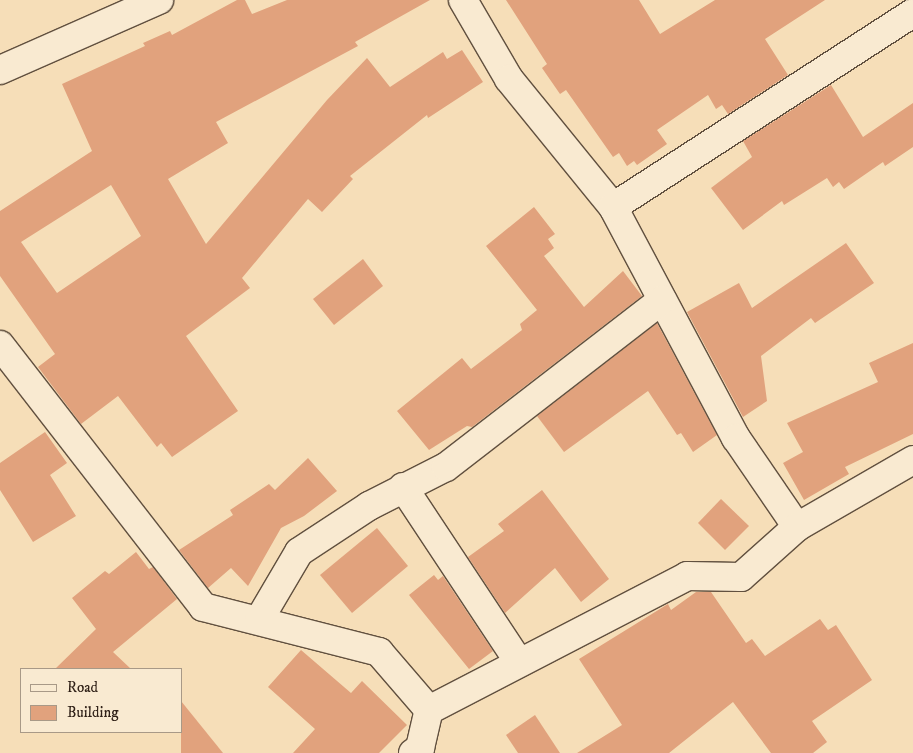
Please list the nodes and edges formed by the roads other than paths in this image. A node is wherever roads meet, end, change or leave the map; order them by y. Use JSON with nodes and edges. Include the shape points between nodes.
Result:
{"nodes":[{"id":1,"x":159,"y":0,"type":"edge"},
{"id":2,"x":463,"y":0,"type":"edge"},
{"id":3,"x":913,"y":12,"type":"edge"},
{"id":4,"x":0,"y":70,"type":"edge"},
{"id":5,"x":613,"y":207,"type":"junction"},
{"id":6,"x":662,"y":300,"type":"junction"},
{"id":7,"x":0,"y":345,"type":"edge"},
{"id":8,"x":913,"y":460,"type":"edge"},
{"id":9,"x":403,"y":487,"type":"junction"},
{"id":10,"x":797,"y":527,"type":"junction"},
{"id":11,"x":259,"y":620,"type":"junction"},
{"id":12,"x":519,"y":662,"type":"junction"},
{"id":13,"x":428,"y":710,"type":"junction"},
{"id":14,"x":419,"y":751,"type":"edge"}],
"edges":[{"from":1,"to":4,"type":"street"},
{"from":2,"to":5,"type":"street","via":[[509,79]]},
{"from":3,"to":5,"type":"street"},
{"from":5,"to":6,"type":"street"},
{"from":6,"to":9,"type":"street","via":[[446,467]]},
{"from":6,"to":10,"type":"street","via":[[736,438]]},
{"from":7,"to":11,"type":"street","via":[[203,607]]},
{"from":8,"to":10,"type":"street"},
{"from":9,"to":11,"type":"street","via":[[299,552]]},
{"from":9,"to":12,"type":"street"},
{"from":10,"to":12,"type":"street","via":[[741,577],[687,576]]},
{"from":11,"to":13,"type":"street","via":[[379,652]]},
{"from":12,"to":13,"type":"street"},
{"from":13,"to":14,"type":"street"}]}
